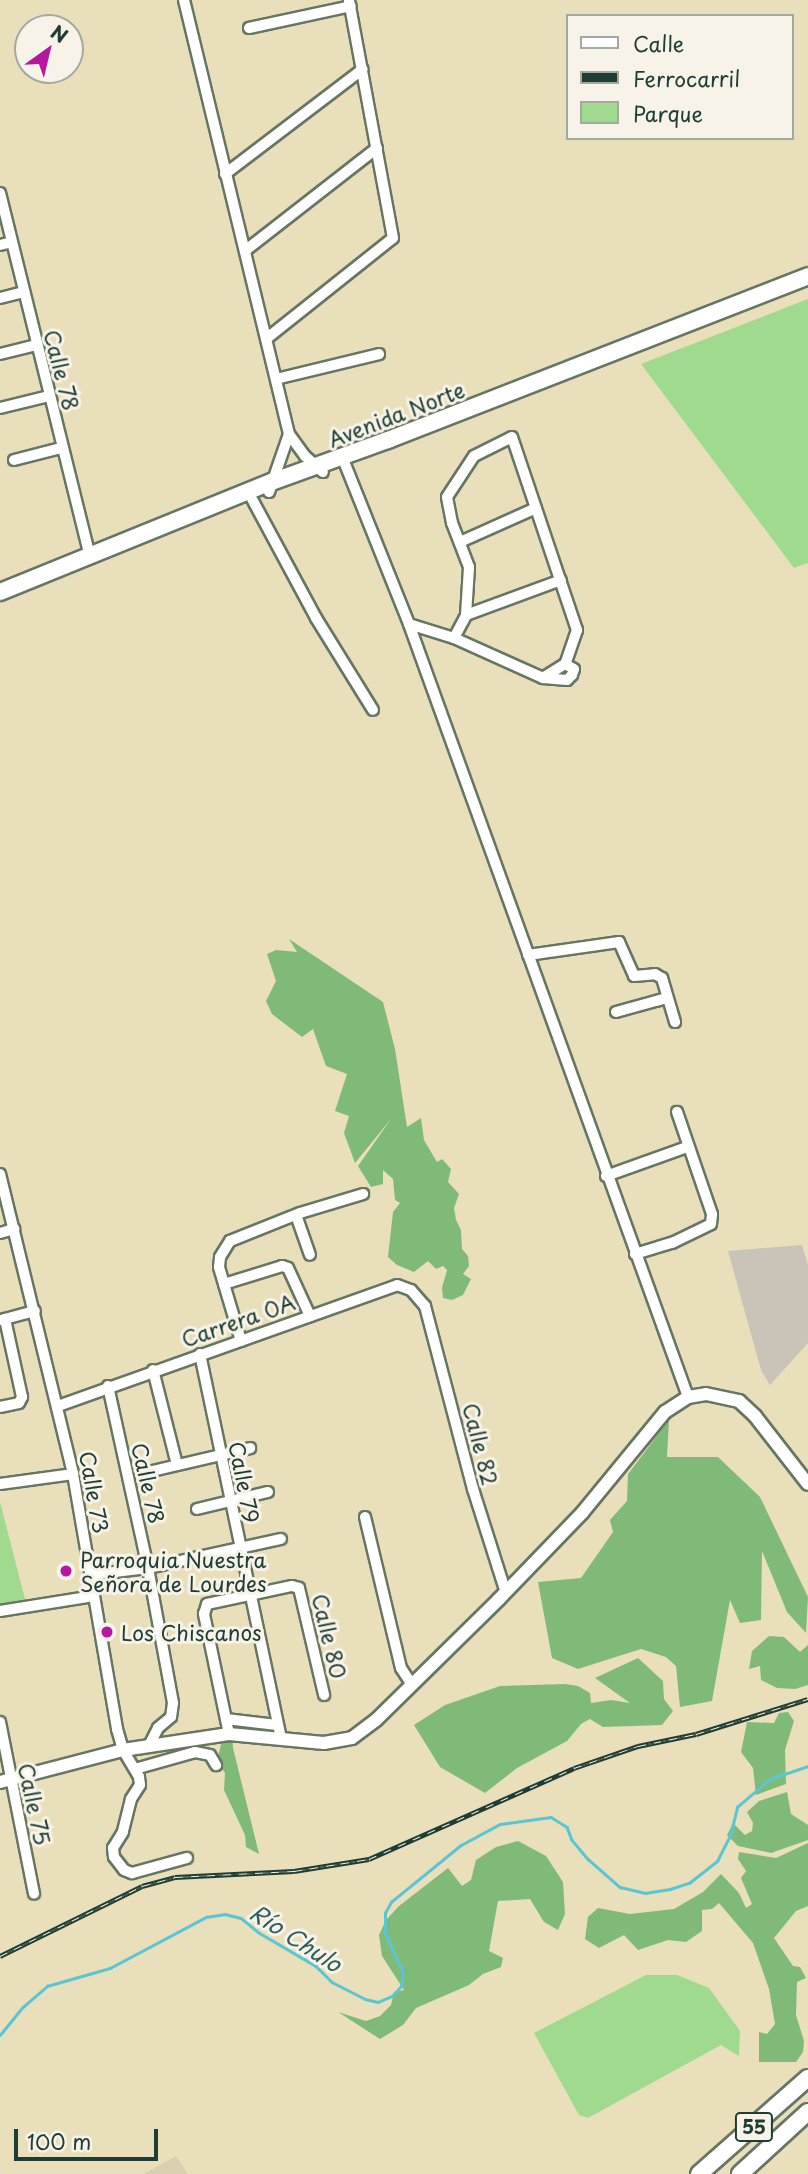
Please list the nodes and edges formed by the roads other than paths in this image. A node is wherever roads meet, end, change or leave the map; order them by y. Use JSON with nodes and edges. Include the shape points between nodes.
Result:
{"nodes":[{"id":1,"x":184,"y":0,"type":"edge"},
{"id":2,"x":350,"y":3,"type":"edge"},
{"id":3,"x":249,"y":28,"type":"dead end"},
{"id":4,"x":363,"y":69,"type":"junction"},
{"id":5,"x":377,"y":148,"type":"junction"},
{"id":6,"x":225,"y":174,"type":"junction"},
{"id":7,"x":0,"y":193,"type":"edge"},
{"id":8,"x":12,"y":242,"type":"junction"},
{"id":9,"x":0,"y":245,"type":"edge"},
{"id":10,"x":246,"y":250,"type":"junction"},
{"id":11,"x":808,"y":276,"type":"edge"},
{"id":12,"x":808,"y":285,"type":"edge"},
{"id":13,"x":24,"y":292,"type":"junction"},
{"id":14,"x":0,"y":298,"type":"edge"},
{"id":15,"x":266,"y":339,"type":"junction"},
{"id":16,"x":36,"y":345,"type":"junction"},
{"id":17,"x":0,"y":354,"type":"edge"},
{"id":18,"x":379,"y":354,"type":"dead end"},
{"id":19,"x":276,"y":379,"type":"junction"},
{"id":20,"x":49,"y":396,"type":"junction"},
{"id":21,"x":0,"y":408,"type":"edge"},
{"id":22,"x":289,"y":434,"type":"junction"},
{"id":23,"x":61,"y":448,"type":"junction"},
{"id":24,"x":13,"y":460,"type":"dead end"},
{"id":25,"x":345,"y":464,"type":"junction"},
{"id":26,"x":320,"y":470,"type":"junction"},
{"id":27,"x":272,"y":487,"type":"junction"},
{"id":28,"x":252,"y":499,"type":"junction"},
{"id":29,"x":536,"y":508,"type":"junction"},
{"id":30,"x":460,"y":542,"type":"junction"},
{"id":31,"x":90,"y":556,"type":"junction"},
{"id":32,"x":561,"y":580,"type":"junction"},
{"id":33,"x":0,"y":592,"type":"edge"},
{"id":34,"x":0,"y":600,"type":"edge"},
{"id":35,"x":466,"y":615,"type":"junction"},
{"id":36,"x":409,"y":624,"type":"junction"},
{"id":37,"x":454,"y":638,"type":"junction"},
{"id":38,"x":373,"y":710,"type":"dead end"},
{"id":39,"x":528,"y":955,"type":"junction"},
{"id":40,"x":667,"y":998,"type":"junction"},
{"id":41,"x":616,"y":1012,"type":"dead end"},
{"id":42,"x":675,"y":1022,"type":"dead end"},
{"id":43,"x":677,"y":1112,"type":"dead end"},
{"id":44,"x":687,"y":1147,"type":"junction"},
{"id":45,"x":0,"y":1174,"type":"edge"},
{"id":46,"x":606,"y":1176,"type":"junction"},
{"id":47,"x":363,"y":1194,"type":"dead end"},
{"id":48,"x":296,"y":1215,"type":"junction"},
{"id":49,"x":14,"y":1229,"type":"junction"},
{"id":50,"x":0,"y":1233,"type":"edge"},
{"id":51,"x":635,"y":1254,"type":"junction"},
{"id":52,"x":310,"y":1255,"type":"dead end"},
{"id":53,"x":224,"y":1284,"type":"junction"},
{"id":54,"x":425,"y":1306,"type":"joint"},
{"id":55,"x":35,"y":1311,"type":"junction"},
{"id":56,"x":310,"y":1316,"type":"junction"},
{"id":57,"x":2,"y":1320,"type":"edge"},
{"id":58,"x":241,"y":1341,"type":"junction"},
{"id":59,"x":200,"y":1354,"type":"junction"},
{"id":60,"x":153,"y":1370,"type":"junction"},
{"id":61,"x":108,"y":1386,"type":"junction"},
{"id":62,"x":688,"y":1397,"type":"junction"},
{"id":63,"x":58,"y":1406,"type":"junction"},
{"id":64,"x":0,"y":1407,"type":"edge"},
{"id":65,"x":250,"y":1448,"type":"dead end"},
{"id":66,"x":221,"y":1455,"type":"junction"},
{"id":67,"x":177,"y":1465,"type":"junction"},
{"id":68,"x":148,"y":1472,"type":"dead end"},
{"id":69,"x":73,"y":1474,"type":"junction"},
{"id":70,"x":0,"y":1484,"type":"edge"},
{"id":71,"x":808,"y":1484,"type":"edge"},
{"id":72,"x":268,"y":1492,"type":"dead end"},
{"id":73,"x":229,"y":1500,"type":"junction"},
{"id":74,"x":197,"y":1509,"type":"dead end"},
{"id":75,"x":365,"y":1517,"type":"dead end"},
{"id":76,"x":281,"y":1539,"type":"dead end"},
{"id":77,"x":239,"y":1547,"type":"junction"},
{"id":78,"x":148,"y":1568,"type":"junction"},
{"id":79,"x":90,"y":1575,"type":"junction"},
{"id":80,"x":502,"y":1595,"type":"junction"},
{"id":81,"x":94,"y":1596,"type":"junction"},
{"id":82,"x":248,"y":1596,"type":"junction"},
{"id":83,"x":0,"y":1611,"type":"edge"},
{"id":84,"x":412,"y":1685,"type":"junction"},
{"id":85,"x":324,"y":1695,"type":"dead end"},
{"id":86,"x":226,"y":1718,"type":"junction"},
{"id":87,"x":0,"y":1722,"type":"edge"},
{"id":88,"x":277,"y":1725,"type":"junction"},
{"id":89,"x":229,"y":1734,"type":"junction"},
{"id":90,"x":281,"y":1740,"type":"junction"},
{"id":91,"x":149,"y":1746,"type":"junction"},
{"id":92,"x":123,"y":1750,"type":"junction"},
{"id":93,"x":216,"y":1765,"type":"dead end"},
{"id":94,"x":135,"y":1769,"type":"junction"},
{"id":95,"x":5,"y":1781,"type":"edge"},
{"id":96,"x":187,"y":1858,"type":"dead end"},
{"id":97,"x":34,"y":1894,"type":"dead end"},
{"id":98,"x":808,"y":2078,"type":"edge"},
{"id":99,"x":808,"y":2112,"type":"edge"},
{"id":100,"x":699,"y":2174,"type":"edge"},
{"id":101,"x":740,"y":2174,"type":"edge"}],
"edges":[{"from":1,"to":6,"type":"street"},
{"from":2,"to":3,"type":"street"},
{"from":2,"to":4,"type":"street"},
{"from":4,"to":5,"type":"street"},
{"from":4,"to":6,"type":"street"},
{"from":5,"to":10,"type":"street"},
{"from":5,"to":15,"type":"street","via":[[393,238]]},
{"from":6,"to":10,"type":"street"},
{"from":7,"to":8,"type":"street","name":"Calle 78"},
{"from":8,"to":9,"type":"street"},
{"from":8,"to":13,"type":"street","name":"Calle 78"},
{"from":10,"to":15,"type":"street"},
{"from":11,"to":26,"type":"main road","name":"Avenida Norte"},
{"from":12,"to":25,"type":"main road","name":"Avenida Norte"},
{"from":13,"to":14,"type":"street"},
{"from":13,"to":16,"type":"street","name":"Calle 78"},
{"from":15,"to":19,"type":"street"},
{"from":16,"to":17,"type":"street"},
{"from":16,"to":20,"type":"street","name":"Calle 78"},
{"from":18,"to":19,"type":"street"},
{"from":19,"to":22,"type":"street"},
{"from":20,"to":21,"type":"street"},
{"from":20,"to":23,"type":"street","name":"Calle 78"},
{"from":22,"to":26,"type":"street"},
{"from":22,"to":27,"type":"street"},
{"from":23,"to":24,"type":"street"},
{"from":23,"to":31,"type":"street","name":"Calle 78"},
{"from":25,"to":26,"type":"main road","name":"Avenida Norte"},
{"from":25,"to":36,"type":"street"},
{"from":26,"to":27,"type":"main road","name":"Avenida Norte"},
{"from":27,"to":28,"type":"main road","name":"Avenida Norte"},
{"from":27,"to":31,"type":"main road","name":"Avenida Norte"},
{"from":28,"to":34,"type":"main road","name":"Avenida Norte"},
{"from":28,"to":38,"type":"street","via":[[316,618]]},
{"from":29,"to":30,"type":"street"},
{"from":29,"to":30,"type":"street","via":[[512,437],[474,456],[447,498]]},
{"from":29,"to":32,"type":"street"},
{"from":30,"to":35,"type":"street","via":[[469,568]]},
{"from":31,"to":33,"type":"main road","name":"Avenida Norte"},
{"from":32,"to":35,"type":"street"},
{"from":32,"to":37,"type":"street","via":[[578,630],[565,664],[543,678]]},
{"from":35,"to":37,"type":"street"},
{"from":36,"to":37,"type":"street"},
{"from":36,"to":39,"type":"street"},
{"from":39,"to":40,"type":"street","via":[[617,941],[632,974],[660,976]]},
{"from":39,"to":46,"type":"street"},
{"from":40,"to":41,"type":"street"},
{"from":40,"to":42,"type":"street"},
{"from":43,"to":44,"type":"street"},
{"from":44,"to":46,"type":"street"},
{"from":44,"to":51,"type":"street","via":[[712,1214],[710,1224],[672,1243]]},
{"from":45,"to":49,"type":"street"},
{"from":46,"to":51,"type":"street"},
{"from":47,"to":48,"type":"street"},
{"from":48,"to":52,"type":"street"},
{"from":48,"to":53,"type":"street","via":[[230,1241],[220,1257]]},
{"from":49,"to":50,"type":"street"},
{"from":49,"to":55,"type":"street"},
{"from":51,"to":62,"type":"street"},
{"from":53,"to":56,"type":"street","via":[[288,1268]]},
{"from":53,"to":58,"type":"street"},
{"from":54,"to":56,"type":"street","name":"Carrera 0A","via":[[420,1296],[397,1285]]},
{"from":54,"to":80,"type":"street","name":"Calle 82"},
{"from":55,"to":57,"type":"street"},
{"from":55,"to":63,"type":"street"},
{"from":56,"to":58,"type":"street","name":"Carrera 0A"},
{"from":57,"to":64,"type":"street","via":[[22,1397],[19,1403]]},
{"from":58,"to":59,"type":"street","name":"Carrera 0A"},
{"from":59,"to":60,"type":"street","name":"Carrera 0A"},
{"from":59,"to":66,"type":"street","name":"Calle 79"},
{"from":60,"to":61,"type":"street","name":"Carrera 0A"},
{"from":60,"to":67,"type":"street"},
{"from":61,"to":63,"type":"street","name":"Carrera 0A"},
{"from":61,"to":78,"type":"street","name":"Calle 78"},
{"from":62,"to":71,"type":"street","via":[[706,1394],[739,1401]]},
{"from":62,"to":80,"type":"street","via":[[665,1412],[582,1513]]},
{"from":63,"to":69,"type":"street","name":"Calle 73"},
{"from":65,"to":66,"type":"street"},
{"from":66,"to":67,"type":"street"},
{"from":66,"to":73,"type":"street","name":"Calle 79"},
{"from":67,"to":68,"type":"street"},
{"from":69,"to":70,"type":"street"},
{"from":69,"to":79,"type":"street","name":"Calle 73"},
{"from":72,"to":73,"type":"street"},
{"from":73,"to":74,"type":"street"},
{"from":73,"to":77,"type":"street","name":"Calle 79"},
{"from":75,"to":84,"type":"street","via":[[401,1668]]},
{"from":76,"to":77,"type":"street"},
{"from":77,"to":78,"type":"street"},
{"from":77,"to":82,"type":"street","name":"Calle 79"},
{"from":78,"to":79,"type":"street"},
{"from":78,"to":91,"type":"street","name":"Calle 78","via":[[173,1711]]},
{"from":79,"to":81,"type":"street","name":"Calle 73"},
{"from":80,"to":84,"type":"street"},
{"from":81,"to":83,"type":"street"},
{"from":81,"to":92,"type":"street","name":"Calle 73"},
{"from":82,"to":85,"type":"street","name":"Calle 80","via":[[297,1586],[301,1590]]},
{"from":82,"to":86,"type":"street","via":[[205,1607]]},
{"from":82,"to":88,"type":"street","name":"Calle 79"},
{"from":84,"to":90,"type":"street","via":[[352,1738],[324,1743]]},
{"from":86,"to":88,"type":"street"},
{"from":86,"to":89,"type":"street"},
{"from":87,"to":95,"type":"street","name":"Calle 75"},
{"from":88,"to":90,"type":"street","name":"Calle 79"},
{"from":89,"to":90,"type":"street"},
{"from":89,"to":91,"type":"street"},
{"from":91,"to":92,"type":"street"},
{"from":92,"to":94,"type":"street"},
{"from":92,"to":95,"type":"street"},
{"from":93,"to":94,"type":"street","via":[[210,1755],[195,1752]]},
{"from":94,"to":96,"type":"street","via":[[140,1785],[113,1848],[117,1864],[141,1873]]},
{"from":95,"to":97,"type":"street","name":"Calle 75"},
{"from":98,"to":100,"type":"main road","number":"55"},
{"from":99,"to":101,"type":"main road","number":"55"}]}
